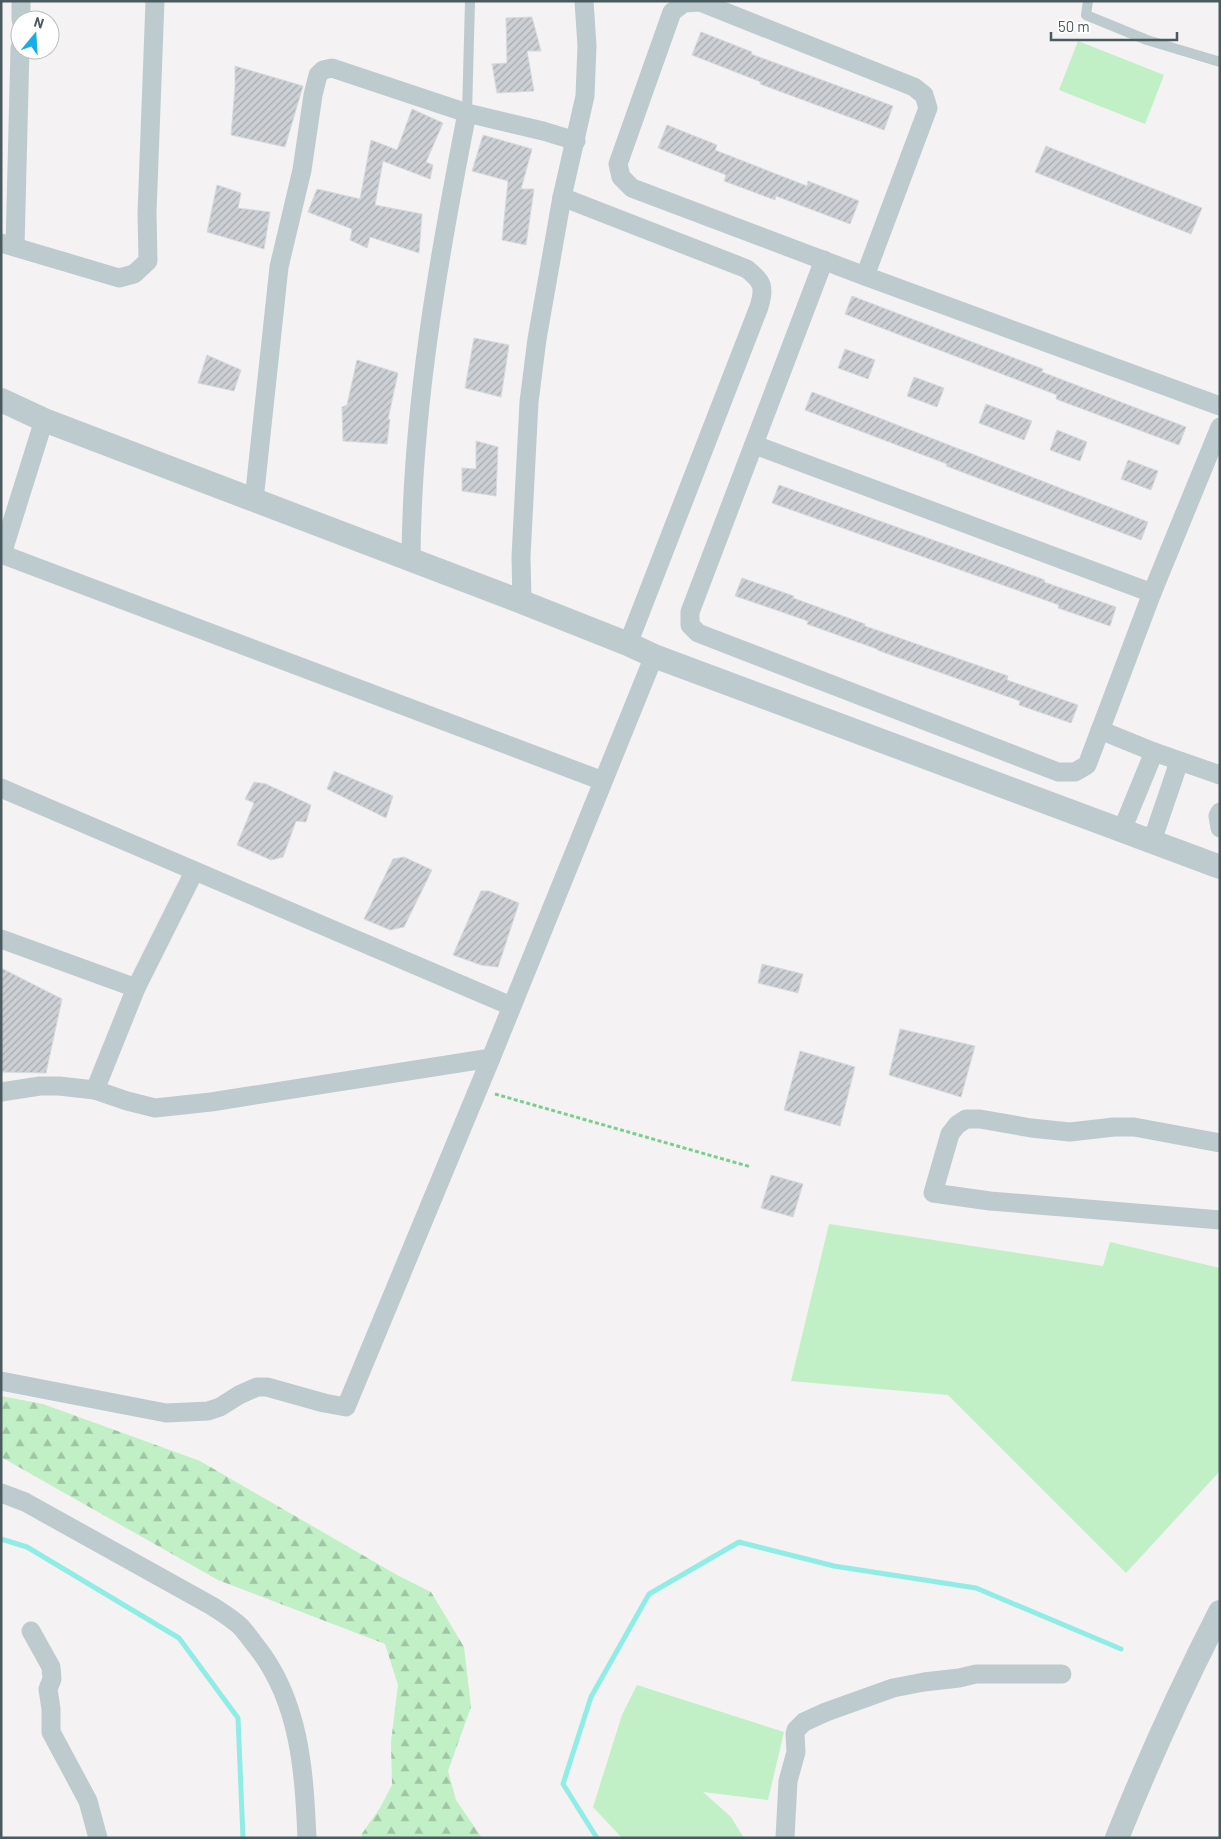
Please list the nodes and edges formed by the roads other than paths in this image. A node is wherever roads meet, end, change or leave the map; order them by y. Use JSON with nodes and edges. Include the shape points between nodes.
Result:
{"nodes":[{"id":1,"x":155,"y":1,"type":"edge"},
{"id":2,"x":470,"y":1,"type":"edge"},
{"id":3,"x":584,"y":1,"type":"edge"},
{"id":4,"x":1088,"y":1,"type":"edge"},
{"id":5,"x":19,"y":60,"type":"edge"},
{"id":6,"x":1220,"y":62,"type":"edge"},
{"id":7,"x":467,"y":113,"type":"junction"},
{"id":8,"x":576,"y":141,"type":"junction"},
{"id":9,"x":562,"y":197,"type":"junction"},
{"id":10,"x":8,"y":245,"type":"edge"},
{"id":11,"x":824,"y":260,"type":"junction"},
{"id":12,"x":865,"y":276,"type":"junction"},
{"id":13,"x":1,"y":400,"type":"edge"},
{"id":14,"x":1220,"y":406,"type":"edge"},
{"id":15,"x":44,"y":420,"type":"junction"},
{"id":16,"x":1220,"y":427,"type":"edge"},
{"id":17,"x":755,"y":445,"type":"junction"},
{"id":18,"x":254,"y":500,"type":"junction"},
{"id":19,"x":1,"y":554,"type":"edge"},
{"id":20,"x":411,"y":559,"type":"junction"},
{"id":21,"x":1152,"y":593,"type":"junction"},
{"id":22,"x":522,"y":602,"type":"junction"},
{"id":23,"x":628,"y":644,"type":"junction"},
{"id":24,"x":654,"y":656,"type":"junction"},
{"id":25,"x":1100,"y":730,"type":"junction"},
{"id":26,"x":1154,"y":752,"type":"junction"},
{"id":27,"x":1179,"y":762,"type":"junction"},
{"id":28,"x":1220,"y":775,"type":"edge"},
{"id":29,"x":603,"y":781,"type":"junction"},
{"id":30,"x":3,"y":794,"type":"edge"},
{"id":31,"x":1220,"y":812,"type":"edge"},
{"id":32,"x":1220,"y":828,"type":"edge"},
{"id":33,"x":1122,"y":830,"type":"junction"},
{"id":34,"x":1152,"y":841,"type":"junction"},
{"id":35,"x":1220,"y":867,"type":"edge"},
{"id":36,"x":194,"y":872,"type":"junction"},
{"id":37,"x":1,"y":939,"type":"edge"},
{"id":38,"x":136,"y":988,"type":"junction"},
{"id":39,"x":511,"y":1006,"type":"junction"},
{"id":40,"x":491,"y":1058,"type":"junction"},
{"id":41,"x":94,"y":1090,"type":"junction"},
{"id":42,"x":1,"y":1092,"type":"edge"},
{"id":43,"x":1220,"y":1143,"type":"edge"},
{"id":44,"x":1220,"y":1220,"type":"edge"},
{"id":45,"x":1,"y":1380,"type":"edge"},
{"id":46,"x":1,"y":1493,"type":"edge"},
{"id":47,"x":1220,"y":1612,"type":"edge"},
{"id":48,"x":31,"y":1631,"type":"dead end"},
{"id":49,"x":1062,"y":1674,"type":"dead end"},
{"id":50,"x":98,"y":1838,"type":"edge"},
{"id":51,"x":307,"y":1838,"type":"edge"},
{"id":52,"x":785,"y":1838,"type":"edge"},
{"id":53,"x":1117,"y":1838,"type":"edge"}],
"edges":[{"from":1,"to":10,"type":"street","via":[[148,261],[134,274],[119,278]]},
{"from":2,"to":7,"type":"lane"},
{"from":3,"to":8,"type":"street","via":[[587,46],[585,96]]},
{"from":4,"to":6,"type":"lane","via":[[1086,15],[1153,42]]},
{"from":5,"to":10,"type":"street"},
{"from":7,"to":8,"type":"street"},
{"from":7,"to":18,"type":"street","via":[[332,68],[318,75],[296,201],[279,268]]},
{"from":7,"to":20,"type":"street","via":[[445,226],[424,369],[415,449]]},
{"from":8,"to":9,"type":"street"},
{"from":9,"to":22,"type":"street","via":[[528,402]]},
{"from":9,"to":23,"type":"street","via":[[747,269],[762,285],[759,306]]},
{"from":11,"to":12,"type":"street"},
{"from":11,"to":12,"type":"street","via":[[632,188],[621,177],[618,164],[672,12],[684,3],[700,2],[914,87],[924,95],[928,108]]},
{"from":11,"to":17,"type":"street"},
{"from":12,"to":14,"type":"street"},
{"from":13,"to":15,"type":"street"},
{"from":15,"to":18,"type":"street"},
{"from":15,"to":19,"type":"street"},
{"from":16,"to":21,"type":"street"},
{"from":17,"to":21,"type":"street"},
{"from":17,"to":25,"type":"street","via":[[690,612],[690,625],[698,633],[1058,772],[1075,772],[1087,765]]},
{"from":18,"to":20,"type":"street"},
{"from":19,"to":29,"type":"street"},
{"from":20,"to":22,"type":"street"},
{"from":21,"to":25,"type":"street"},
{"from":22,"to":23,"type":"street"},
{"from":23,"to":24,"type":"street"},
{"from":24,"to":29,"type":"street"},
{"from":24,"to":33,"type":"street"},
{"from":25,"to":26,"type":"street"},
{"from":26,"to":27,"type":"street"},
{"from":26,"to":33,"type":"street"},
{"from":27,"to":28,"type":"street"},
{"from":27,"to":34,"type":"street"},
{"from":29,"to":39,"type":"street"},
{"from":30,"to":36,"type":"street"},
{"from":31,"to":32,"type":"street"},
{"from":33,"to":34,"type":"street"},
{"from":34,"to":35,"type":"street"},
{"from":36,"to":38,"type":"street"},
{"from":36,"to":39,"type":"street"},
{"from":37,"to":38,"type":"street"},
{"from":38,"to":41,"type":"street"},
{"from":39,"to":40,"type":"street"},
{"from":40,"to":41,"type":"street","via":[[155,1108]]},
{"from":40,"to":45,"type":"street","via":[[346,1407],[257,1387],[208,1411],[166,1413]]},
{"from":41,"to":42,"type":"street","via":[[40,1086]]},
{"from":43,"to":44,"type":"street","via":[[1134,1127],[1114,1126],[1070,1132],[980,1119],[966,1120],[950,1134],[933,1194]]},
{"from":46,"to":51,"type":"street","via":[[25,1502],[212,1606],[240,1626],[264,1656],[286,1694],[303,1765]]},
{"from":47,"to":53,"type":"street","via":[[1143,1773]]},
{"from":48,"to":50,"type":"street","via":[[52,1667],[48,1689],[51,1732],[88,1801]]},
{"from":49,"to":52,"type":"street","via":[[976,1674],[924,1682],[893,1688],[804,1722],[795,1734],[796,1752],[788,1781]]}]}
